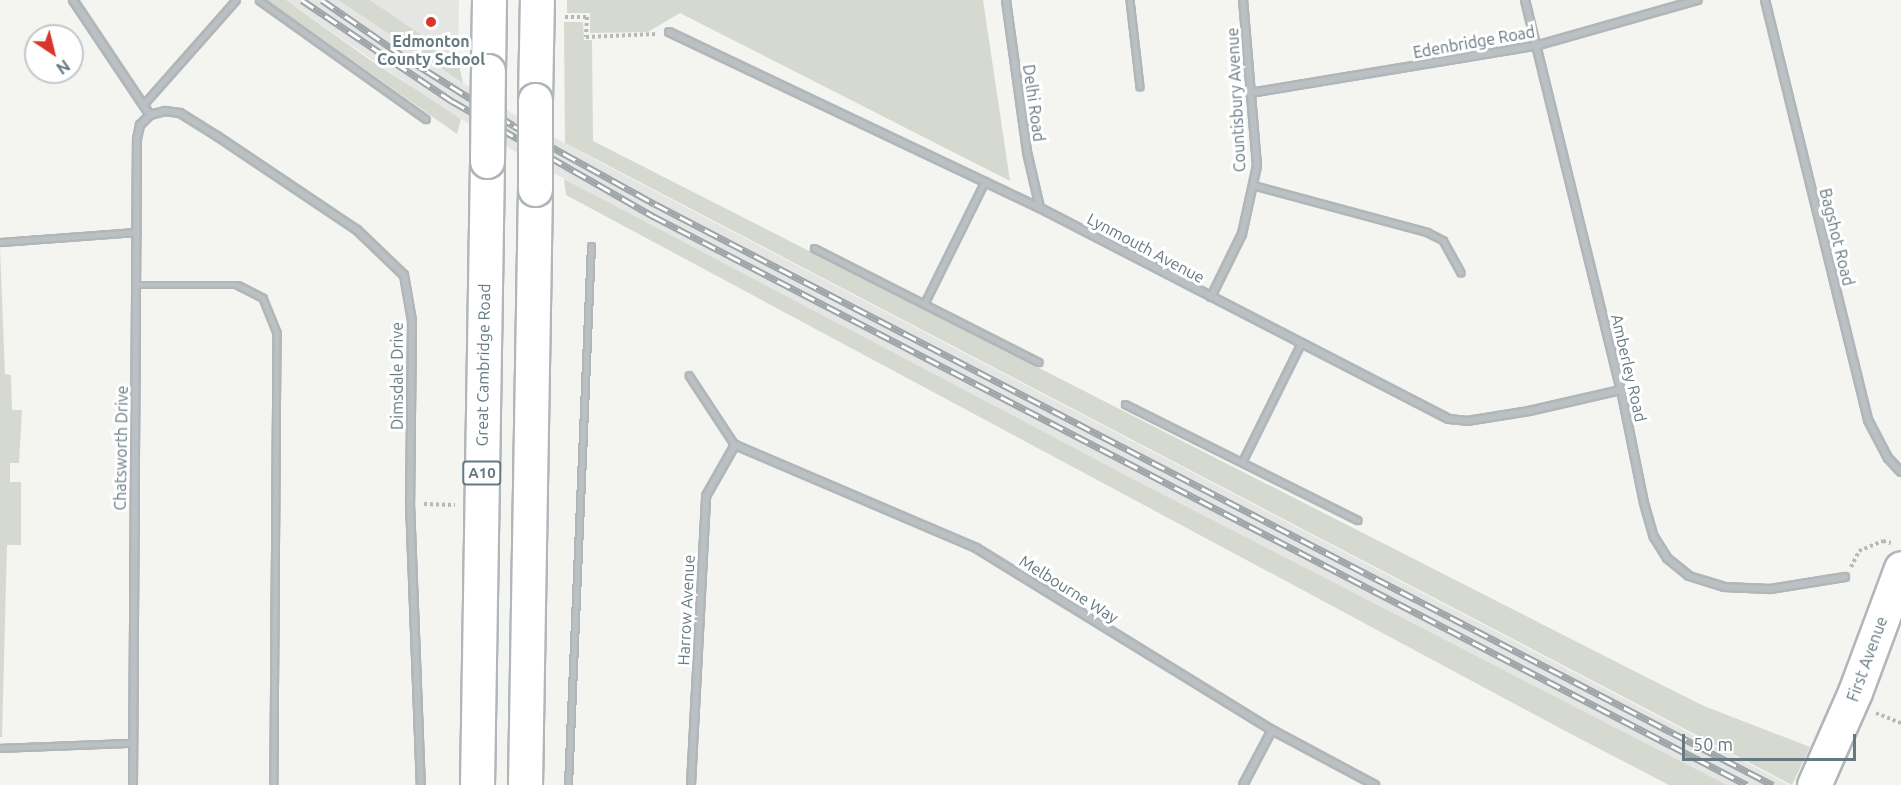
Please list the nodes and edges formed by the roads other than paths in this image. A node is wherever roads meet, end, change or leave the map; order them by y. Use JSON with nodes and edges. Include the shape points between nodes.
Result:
{"nodes":[{"id":1,"x":73,"y":0,"type":"edge"},
{"id":2,"x":236,"y":0,"type":"edge"},
{"id":3,"x":259,"y":0,"type":"edge"},
{"id":4,"x":489,"y":0,"type":"edge"},
{"id":5,"x":1006,"y":0,"type":"edge"},
{"id":6,"x":1130,"y":0,"type":"edge"},
{"id":7,"x":1243,"y":0,"type":"edge"},
{"id":8,"x":1525,"y":0,"type":"edge"},
{"id":9,"x":1698,"y":0,"type":"edge"},
{"id":10,"x":1765,"y":0,"type":"edge"},
{"id":11,"x":548,"y":8,"type":"edge"},
{"id":12,"x":669,"y":32,"type":"road end"},
{"id":13,"x":1535,"y":46,"type":"junction"},
{"id":14,"x":1140,"y":86,"type":"dead end"},
{"id":15,"x":1250,"y":93,"type":"junction"},
{"id":16,"x":143,"y":105,"type":"junction"},
{"id":17,"x":150,"y":115,"type":"junction"},
{"id":18,"x":426,"y":119,"type":"dead end"},
{"id":19,"x":985,"y":181,"type":"junction"},
{"id":20,"x":1252,"y":185,"type":"junction"},
{"id":21,"x":1040,"y":208,"type":"junction"},
{"id":22,"x":137,"y":232,"type":"junction"},
{"id":23,"x":0,"y":242,"type":"edge"},
{"id":24,"x":591,"y":246,"type":"dead end"},
{"id":25,"x":814,"y":248,"type":"dead end"},
{"id":26,"x":1461,"y":272,"type":"dead end"},
{"id":27,"x":136,"y":285,"type":"junction"},
{"id":28,"x":1211,"y":297,"type":"junction"},
{"id":29,"x":924,"y":304,"type":"junction"},
{"id":30,"x":1301,"y":343,"type":"junction"},
{"id":31,"x":1039,"y":362,"type":"dead end"},
{"id":32,"x":689,"y":375,"type":"dead end"},
{"id":33,"x":1622,"y":390,"type":"junction"},
{"id":34,"x":1125,"y":404,"type":"dead end"},
{"id":35,"x":735,"y":445,"type":"junction"},
{"id":36,"x":1242,"y":462,"type":"junction"},
{"id":37,"x":1901,"y":472,"type":"edge"},
{"id":38,"x":1358,"y":520,"type":"dead end"},
{"id":39,"x":1845,"y":577,"type":"road end"},
{"id":40,"x":1894,"y":578,"type":"edge"},
{"id":41,"x":1272,"y":730,"type":"junction"},
{"id":42,"x":132,"y":742,"type":"junction"},
{"id":43,"x":0,"y":747,"type":"edge"},
{"id":44,"x":133,"y":785,"type":"edge"},
{"id":45,"x":274,"y":785,"type":"edge"},
{"id":46,"x":422,"y":785,"type":"edge"},
{"id":47,"x":477,"y":785,"type":"edge"},
{"id":48,"x":525,"y":785,"type":"edge"},
{"id":49,"x":568,"y":785,"type":"edge"},
{"id":50,"x":691,"y":785,"type":"edge"},
{"id":51,"x":1243,"y":785,"type":"edge"},
{"id":52,"x":1375,"y":785,"type":"edge"},
{"id":53,"x":1814,"y":785,"type":"edge"}],
"edges":[{"from":1,"to":16,"type":"street"},
{"from":2,"to":16,"type":"lane"},
{"from":3,"to":18,"type":"lane"},
{"from":4,"to":47,"type":"main road","name":"Great Cambridge Road","number":"A10","bridge":true},
{"from":5,"to":21,"type":"street","name":"Delhi Road","via":[[1027,152]]},
{"from":6,"to":14,"type":"lane"},
{"from":7,"to":15,"type":"street","name":"Countisbury Avenue"},
{"from":8,"to":13,"type":"street","name":"Amberley Road"},
{"from":9,"to":13,"type":"street","name":"Edenbridge Road"},
{"from":10,"to":37,"type":"street","name":"Bagshot Road","via":[[1868,420],[1888,458]]},
{"from":11,"to":48,"type":"main road","bridge":true,"via":[[535,100]]},
{"from":12,"to":19,"type":"street","name":"Lynmouth Avenue"},
{"from":13,"to":15,"type":"street","name":"Edenbridge Road"},
{"from":13,"to":33,"type":"street","name":"Amberley Road"},
{"from":15,"to":20,"type":"street","name":"Countisbury Avenue","via":[[1257,166]]},
{"from":16,"to":17,"type":"street"},
{"from":17,"to":22,"type":"street","name":"Chatsworth Drive","via":[[140,125],[137,139]]},
{"from":17,"to":46,"type":"street","name":"Dimsdale Drive","via":[[180,113],[217,136],[357,230],[404,275],[412,321],[410,503]]},
{"from":19,"to":21,"type":"street","name":"Lynmouth Avenue"},
{"from":19,"to":29,"type":"lane"},
{"from":20,"to":26,"type":"lane","via":[[1427,232],[1443,240]]},
{"from":20,"to":28,"type":"street","name":"Countisbury Avenue","via":[[1242,234]]},
{"from":21,"to":28,"type":"street","name":"Lynmouth Avenue"},
{"from":22,"to":23,"type":"lane"},
{"from":22,"to":27,"type":"street","name":"Chatsworth Drive"},
{"from":24,"to":49,"type":"lane"},
{"from":25,"to":29,"type":"lane"},
{"from":27,"to":42,"type":"street","name":"Chatsworth Drive"},
{"from":27,"to":45,"type":"lane","via":[[238,285],[263,298],[278,333]]},
{"from":28,"to":30,"type":"street","name":"Lynmouth Avenue"},
{"from":29,"to":31,"type":"lane"},
{"from":30,"to":33,"type":"street","name":"Lynmouth Avenue","via":[[1458,420],[1529,411]]},
{"from":30,"to":36,"type":"lane"},
{"from":32,"to":35,"type":"lane"},
{"from":33,"to":39,"type":"street","name":"Amberley Road","via":[[1654,537],[1674,564],[1689,576],[1724,587],[1770,589]]},
{"from":34,"to":36,"type":"lane"},
{"from":35,"to":41,"type":"street","name":"Melbourne Way","via":[[976,548]]},
{"from":35,"to":50,"type":"street","name":"Harrow Avenue","via":[[706,496]]},
{"from":36,"to":38,"type":"lane"},
{"from":40,"to":53,"type":"main road","name":"First Avenue","via":[[1851,702]]},
{"from":41,"to":51,"type":"street"},
{"from":41,"to":52,"type":"street","name":"Melbourne Way"},
{"from":42,"to":43,"type":"lane"},
{"from":42,"to":44,"type":"street","name":"Chatsworth Drive"}]}
